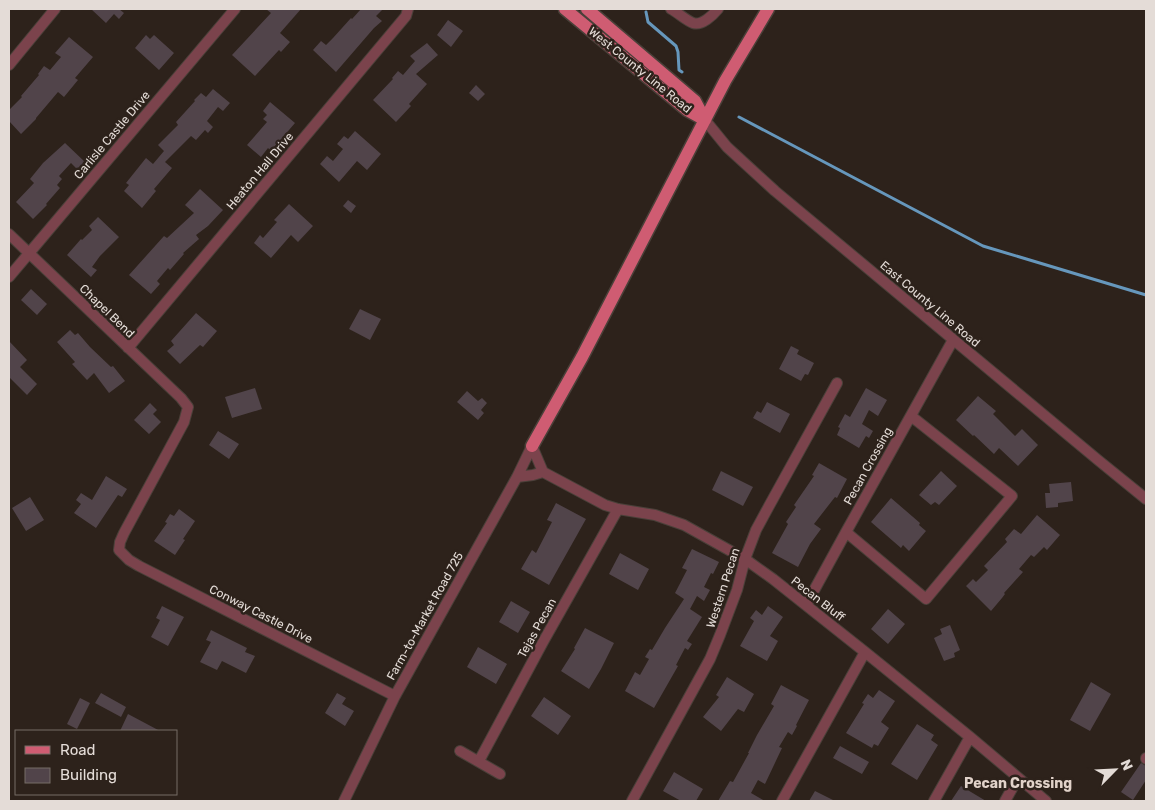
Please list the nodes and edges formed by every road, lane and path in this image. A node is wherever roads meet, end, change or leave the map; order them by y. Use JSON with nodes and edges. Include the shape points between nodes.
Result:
{"nodes":[{"id":1,"x":55,"y":9,"type":"edge"},
{"id":2,"x":235,"y":9,"type":"edge"},
{"id":3,"x":408,"y":9,"type":"edge"},
{"id":4,"x":565,"y":9,"type":"edge"},
{"id":5,"x":671,"y":9,"type":"edge"},
{"id":6,"x":718,"y":9,"type":"edge"},
{"id":7,"x":768,"y":9,"type":"edge"},
{"id":8,"x":594,"y":11,"type":"edge"},
{"id":9,"x":586,"y":25,"type":"junction"},
{"id":10,"x":9,"y":65,"type":"edge"},
{"id":11,"x":705,"y":120,"type":"junction"},
{"id":12,"x":9,"y":234,"type":"edge"},
{"id":13,"x":28,"y":253,"type":"junction"},
{"id":14,"x":9,"y":277,"type":"edge"},
{"id":15,"x":953,"y":340,"type":"junction"},
{"id":16,"x":128,"y":348,"type":"junction"},
{"id":17,"x":837,"y":383,"type":"dead end"},
{"id":18,"x":911,"y":416,"type":"junction"},
{"id":19,"x":532,"y":446,"type":"junction"},
{"id":20,"x":543,"y":472,"type":"junction"},
{"id":21,"x":517,"y":477,"type":"junction"},
{"id":22,"x":1146,"y":498,"type":"edge"},
{"id":23,"x":618,"y":509,"type":"junction"},
{"id":24,"x":846,"y":532,"type":"junction"},
{"id":25,"x":119,"y":550,"type":"joint"},
{"id":26,"x":745,"y":559,"type":"junction"},
{"id":27,"x":806,"y":605,"type":"junction"},
{"id":28,"x":865,"y":652,"type":"junction"},
{"id":29,"x":395,"y":696,"type":"junction"},
{"id":30,"x":970,"y":737,"type":"junction"},
{"id":31,"x":460,"y":751,"type":"dead end"},
{"id":32,"x":479,"y":761,"type":"junction"},
{"id":33,"x":500,"y":774,"type":"dead end"},
{"id":34,"x":1018,"y":778,"type":"junction"},
{"id":35,"x":344,"y":801,"type":"edge"},
{"id":36,"x":632,"y":801,"type":"edge"},
{"id":37,"x":782,"y":801,"type":"edge"},
{"id":38,"x":934,"y":801,"type":"edge"},
{"id":39,"x":1005,"y":801,"type":"edge"},
{"id":40,"x":1046,"y":801,"type":"edge"}],
"edges":[{"from":1,"to":10,"type":"street"},
{"from":2,"to":13,"type":"street","name":"Carlisle Castle Drive"},
{"from":3,"to":16,"type":"street","name":"Heaton Hall Drive","via":[[400,24]]},
{"from":4,"to":9,"type":"main road","name":"West County Line Road"},
{"from":5,"to":6,"type":"street","via":[[692,23],[709,18]]},
{"from":7,"to":11,"type":"main road"},
{"from":8,"to":9,"type":"street"},
{"from":8,"to":11,"type":"main road","name":"West County Line Road","via":[[695,101]]},
{"from":9,"to":11,"type":"main road","name":"West County Line Road","via":[[687,110]]},
{"from":11,"to":15,"type":"street","name":"East County Line Road","via":[[727,147],[775,191]]},
{"from":11,"to":19,"type":"main road"},
{"from":12,"to":13,"type":"street","name":"Chapel Bend"},
{"from":13,"to":14,"type":"street","name":"Carlisle Castle Drive"},
{"from":13,"to":16,"type":"street","name":"Chapel Bend"},
{"from":15,"to":18,"type":"street","name":"Pecan Crossing"},
{"from":15,"to":22,"type":"street","name":"East County Line Road"},
{"from":16,"to":25,"type":"street","name":"Chapel Bend","via":[[188,407],[184,422],[124,533]]},
{"from":17,"to":26,"type":"street","name":"Western Pecan","via":[[756,530]]},
{"from":18,"to":24,"type":"street","name":"Pecan Crossing"},
{"from":18,"to":24,"type":"street","via":[[1012,496],[926,599]]},
{"from":19,"to":20,"type":"street"},
{"from":19,"to":21,"type":"street","name":"Farm-to-Market Road 725"},
{"from":20,"to":21,"type":"street"},
{"from":20,"to":23,"type":"street","name":"Pecan Bluff"},
{"from":21,"to":29,"type":"street","name":"Farm-to-Market Road 725"},
{"from":23,"to":26,"type":"street","name":"Pecan Bluff","via":[[655,515],[684,525]]},
{"from":23,"to":32,"type":"street","name":"Tejas Pecan"},
{"from":24,"to":27,"type":"street","name":"Pecan Crossing"},
{"from":25,"to":29,"type":"street","name":"Conway Castle Drive","via":[[139,566]]},
{"from":26,"to":27,"type":"street","name":"Pecan Bluff"},
{"from":26,"to":36,"type":"street","name":"Western Pecan","via":[[737,590],[710,659]]},
{"from":27,"to":28,"type":"street","name":"Pecan Bluff"},
{"from":28,"to":30,"type":"street","name":"Pecan Bluff"},
{"from":28,"to":37,"type":"street"},
{"from":29,"to":35,"type":"street","name":"Farm-to-Market Road 725"},
{"from":30,"to":34,"type":"street","name":"Pecan Bluff"},
{"from":30,"to":38,"type":"street"},
{"from":31,"to":32,"type":"street"},
{"from":32,"to":33,"type":"street"},
{"from":34,"to":39,"type":"street"},
{"from":34,"to":40,"type":"street","name":"Pecan Bluff"}]}
